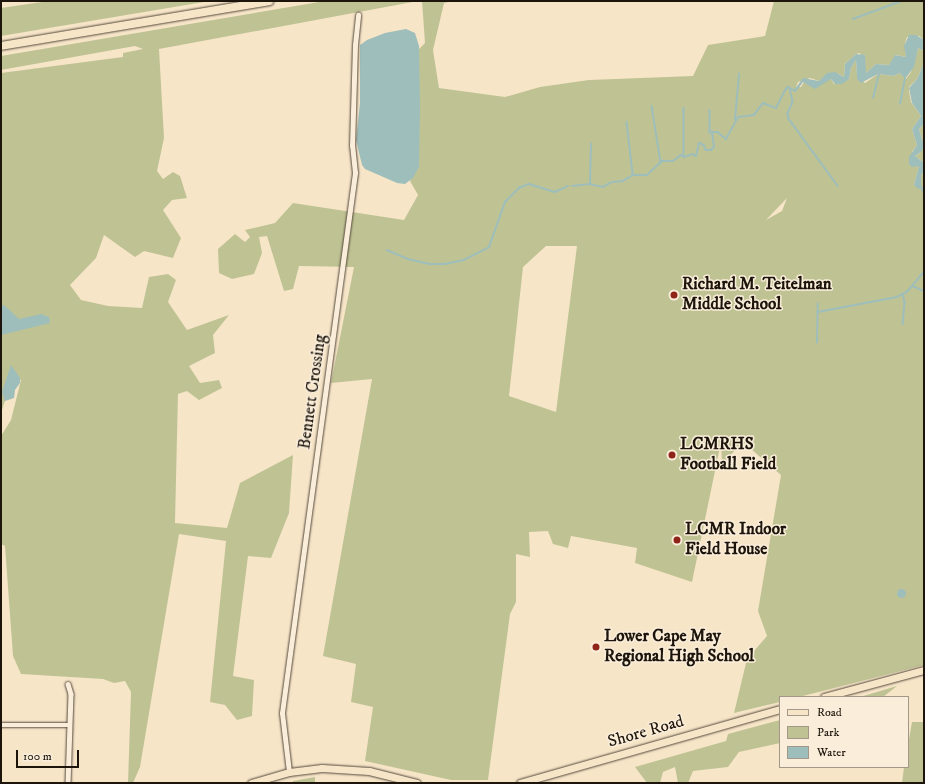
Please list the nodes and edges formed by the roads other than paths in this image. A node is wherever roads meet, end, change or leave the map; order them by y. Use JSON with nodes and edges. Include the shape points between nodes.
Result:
{"nodes":[{"id":1,"x":269,"y":1,"type":"edge"},
{"id":2,"x":358,"y":15,"type":"dead end"},
{"id":3,"x":1,"y":46,"type":"edge"},
{"id":4,"x":924,"y":670,"type":"edge"},
{"id":5,"x":68,"y":684,"type":"dead end"},
{"id":6,"x":828,"y":696,"type":"edge"},
{"id":7,"x":779,"y":709,"type":"edge"},
{"id":8,"x":1,"y":725,"type":"edge"},
{"id":9,"x":70,"y":726,"type":"junction"},
{"id":10,"x":289,"y":772,"type":"junction"},
{"id":11,"x":68,"y":783,"type":"edge"},
{"id":12,"x":251,"y":783,"type":"edge"},
{"id":13,"x":417,"y":783,"type":"edge"},
{"id":14,"x":520,"y":783,"type":"edge"}],
"edges":[{"from":1,"to":3,"type":"highway"},
{"from":2,"to":10,"type":"street","name":"Bennett Crossing","via":[[352,146],[355,173],[282,714]]},
{"from":4,"to":6,"type":"main road"},
{"from":5,"to":9,"type":"street","via":[[71,694]]},
{"from":7,"to":14,"type":"main road","name":"Shore Road"},
{"from":8,"to":9,"type":"street"},
{"from":9,"to":11,"type":"street"},
{"from":10,"to":12,"type":"main road"},
{"from":10,"to":13,"type":"main road","via":[[350,768],[383,773]]}]}
